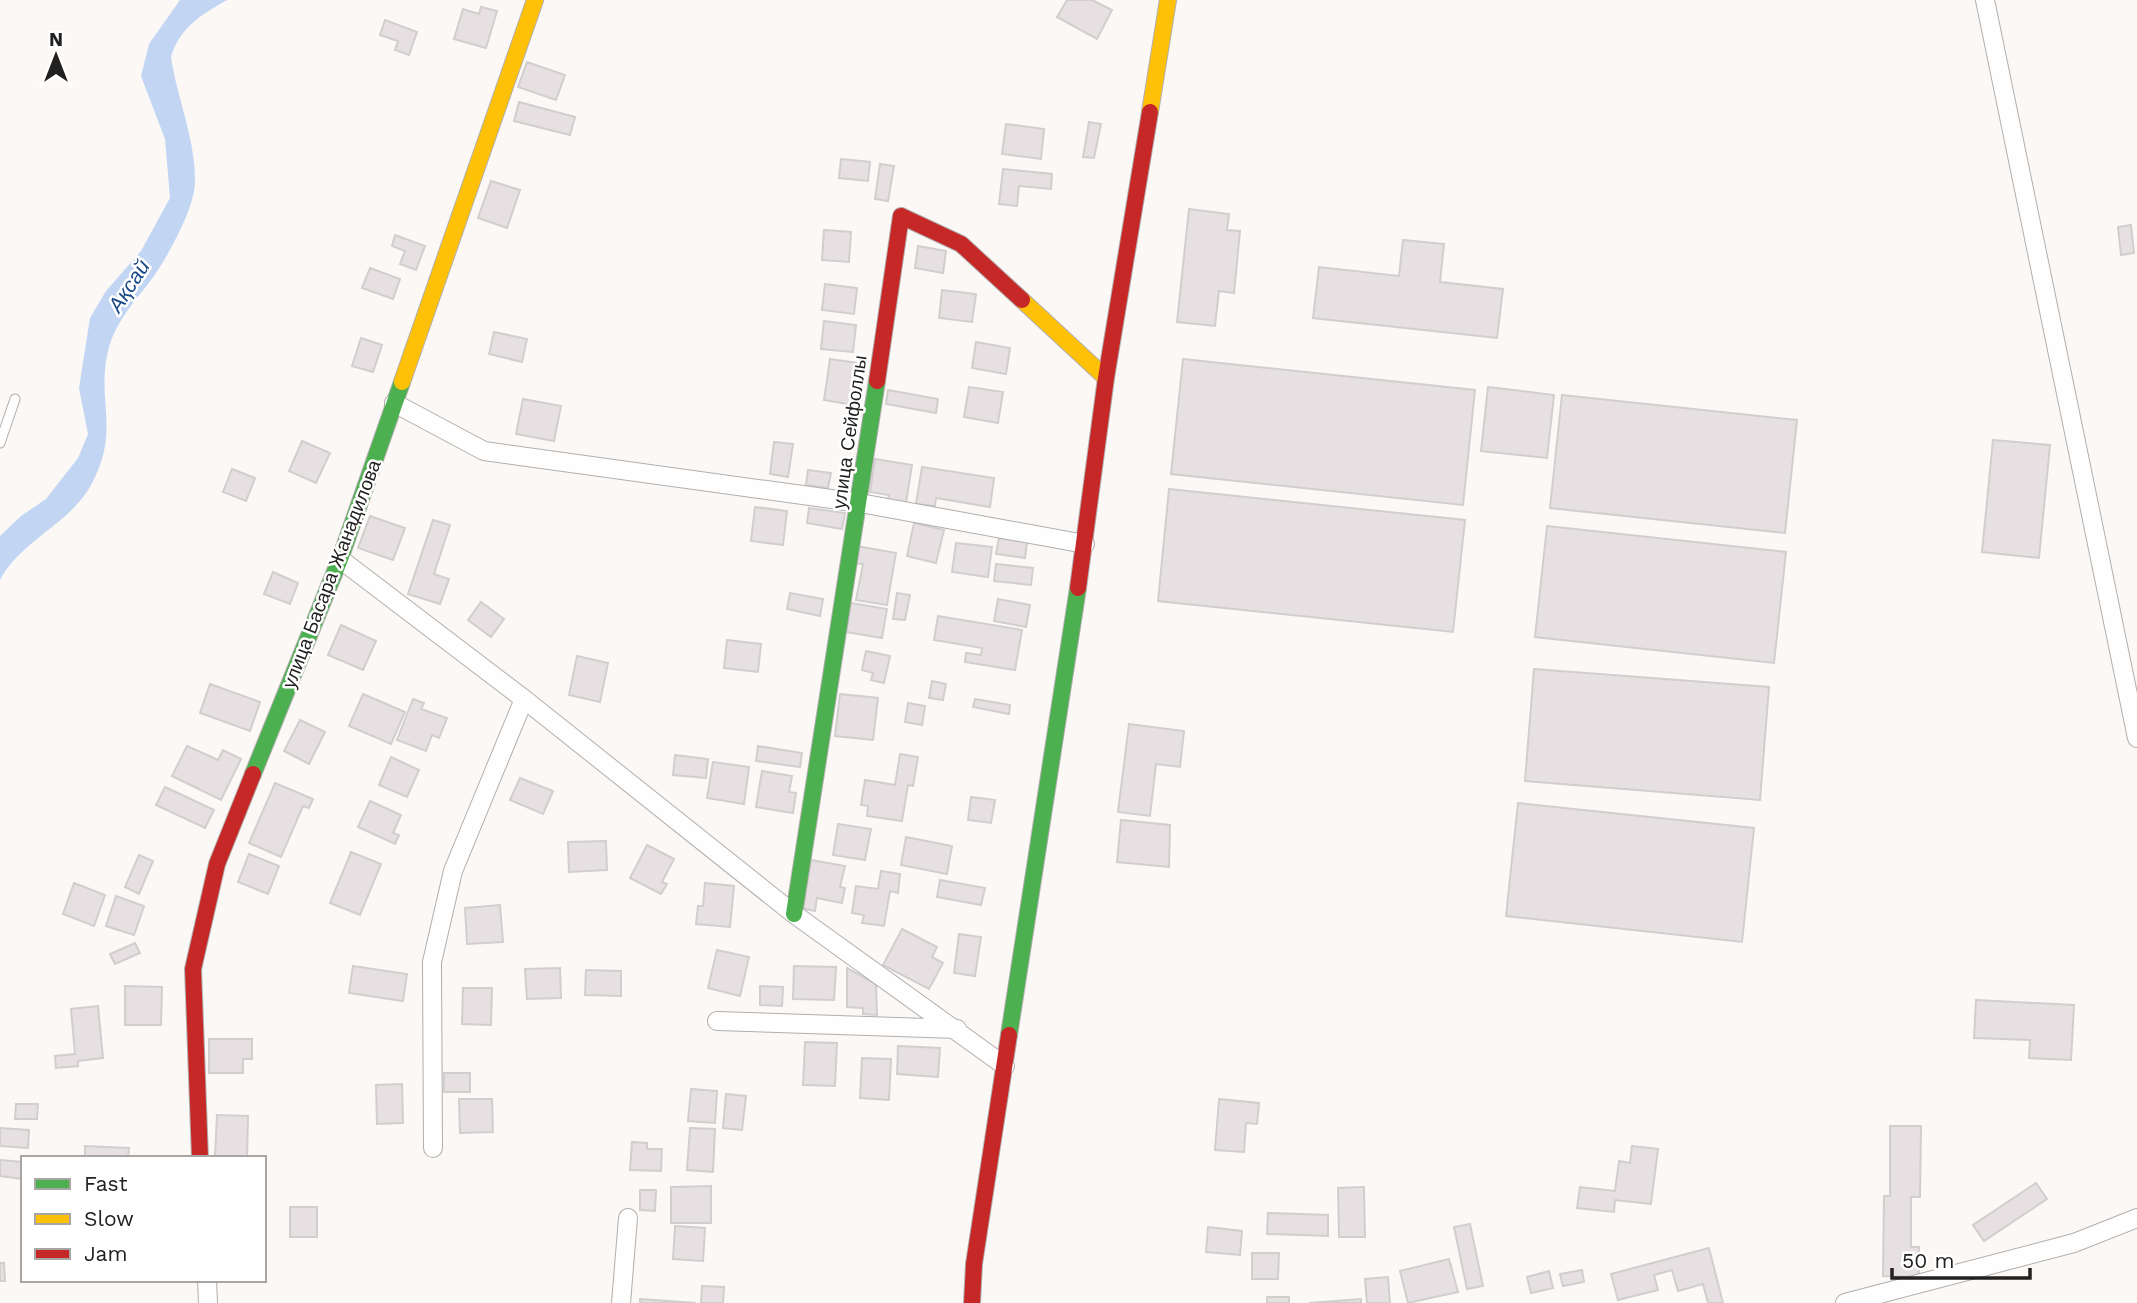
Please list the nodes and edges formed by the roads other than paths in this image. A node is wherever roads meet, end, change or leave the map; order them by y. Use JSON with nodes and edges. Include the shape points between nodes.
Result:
{"nodes":[{"id":1,"x":535,"y":0,"type":"edge"},
{"id":2,"x":1168,"y":0,"type":"edge"},
{"id":3,"x":1985,"y":0,"type":"edge"},
{"id":4,"x":1106,"y":378,"type":"junction"},
{"id":5,"x":15,"y":400,"type":"dead end"},
{"id":6,"x":394,"y":404,"type":"junction"},
{"id":7,"x":0,"y":443,"type":"edge"},
{"id":8,"x":860,"y":503,"type":"junction"},
{"id":9,"x":1085,"y":544,"type":"junction"},
{"id":10,"x":340,"y":558,"type":"junction"},
{"id":11,"x":524,"y":699,"type":"junction"},
{"id":12,"x":2137,"y":738,"type":"edge"},
{"id":13,"x":794,"y":914,"type":"junction"},
{"id":14,"x":717,"y":1021,"type":"dead end"},
{"id":15,"x":957,"y":1029,"type":"junction"},
{"id":16,"x":1004,"y":1066,"type":"junction"},
{"id":17,"x":433,"y":1148,"type":"dead end"},
{"id":18,"x":200,"y":1156,"type":"edge"},
{"id":19,"x":2137,"y":1217,"type":"edge"},
{"id":20,"x":628,"y":1218,"type":"dead end"},
{"id":21,"x":207,"y":1282,"type":"edge"},
{"id":22,"x":208,"y":1303,"type":"edge"},
{"id":23,"x":621,"y":1303,"type":"edge"},
{"id":24,"x":972,"y":1303,"type":"edge"},
{"id":25,"x":1845,"y":1303,"type":"edge"}],
"edges":[{"from":1,"to":6,"type":"street","name":"улица Басара Жанадилова"},
{"from":2,"to":4,"type":"street"},
{"from":3,"to":12,"type":"street"},
{"from":4,"to":8,"type":"street","name":"улица Сейфоллы","via":[[961,244],[901,216]]},
{"from":4,"to":9,"type":"street"},
{"from":5,"to":7,"type":"lane"},
{"from":6,"to":8,"type":"street","via":[[484,451]]},
{"from":6,"to":10,"type":"street","name":"улица Басара Жанадилова"},
{"from":8,"to":9,"type":"street"},
{"from":8,"to":13,"type":"street","name":"улица Сейфоллы"},
{"from":9,"to":16,"type":"street"},
{"from":10,"to":11,"type":"street"},
{"from":10,"to":18,"type":"street","name":"улица Басара Жанадилова","via":[[216,864],[193,969]]},
{"from":11,"to":13,"type":"street"},
{"from":11,"to":17,"type":"street","via":[[453,871],[432,962]]},
{"from":13,"to":15,"type":"street"},
{"from":14,"to":15,"type":"street"},
{"from":15,"to":16,"type":"street"},
{"from":16,"to":24,"type":"street"},
{"from":19,"to":25,"type":"street","via":[[2074,1243]]},
{"from":20,"to":23,"type":"street"},
{"from":21,"to":22,"type":"street"}]}
